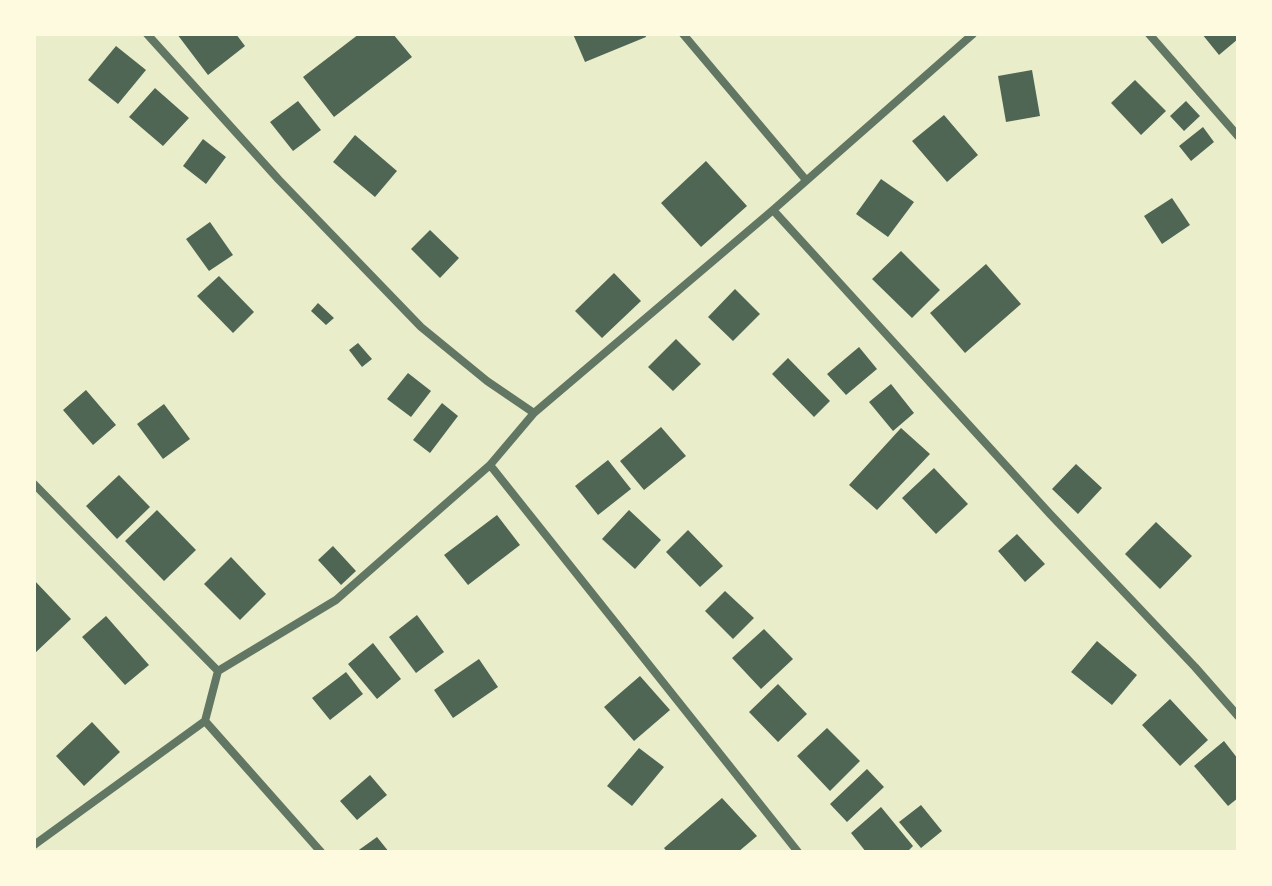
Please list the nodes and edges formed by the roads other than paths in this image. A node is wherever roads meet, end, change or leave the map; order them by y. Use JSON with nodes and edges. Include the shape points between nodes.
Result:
{"nodes":[{"id":1,"x":147,"y":34,"type":"edge"},
{"id":2,"x":683,"y":34,"type":"edge"},
{"id":3,"x":973,"y":34,"type":"edge"},
{"id":4,"x":1149,"y":34,"type":"edge"},
{"id":5,"x":1238,"y":136,"type":"edge"},
{"id":6,"x":806,"y":180,"type":"junction"},
{"id":7,"x":773,"y":210,"type":"junction"},
{"id":8,"x":534,"y":413,"type":"junction"},
{"id":9,"x":490,"y":465,"type":"junction"},
{"id":10,"x":34,"y":484,"type":"edge"},
{"id":11,"x":218,"y":671,"type":"junction"},
{"id":12,"x":1238,"y":716,"type":"edge"},
{"id":13,"x":205,"y":721,"type":"junction"},
{"id":14,"x":34,"y":845,"type":"edge"},
{"id":15,"x":321,"y":852,"type":"edge"},
{"id":16,"x":798,"y":852,"type":"edge"}],
"edges":[{"from":1,"to":8,"type":"street","via":[[421,327]]},
{"from":2,"to":6,"type":"street"},
{"from":3,"to":6,"type":"street"},
{"from":4,"to":5,"type":"street"},
{"from":6,"to":7,"type":"street"},
{"from":7,"to":8,"type":"street"},
{"from":7,"to":12,"type":"street"},
{"from":8,"to":9,"type":"street"},
{"from":9,"to":11,"type":"street","via":[[336,600]]},
{"from":9,"to":16,"type":"street"},
{"from":10,"to":11,"type":"street"},
{"from":11,"to":13,"type":"street"},
{"from":13,"to":14,"type":"street"},
{"from":13,"to":15,"type":"street"}]}
